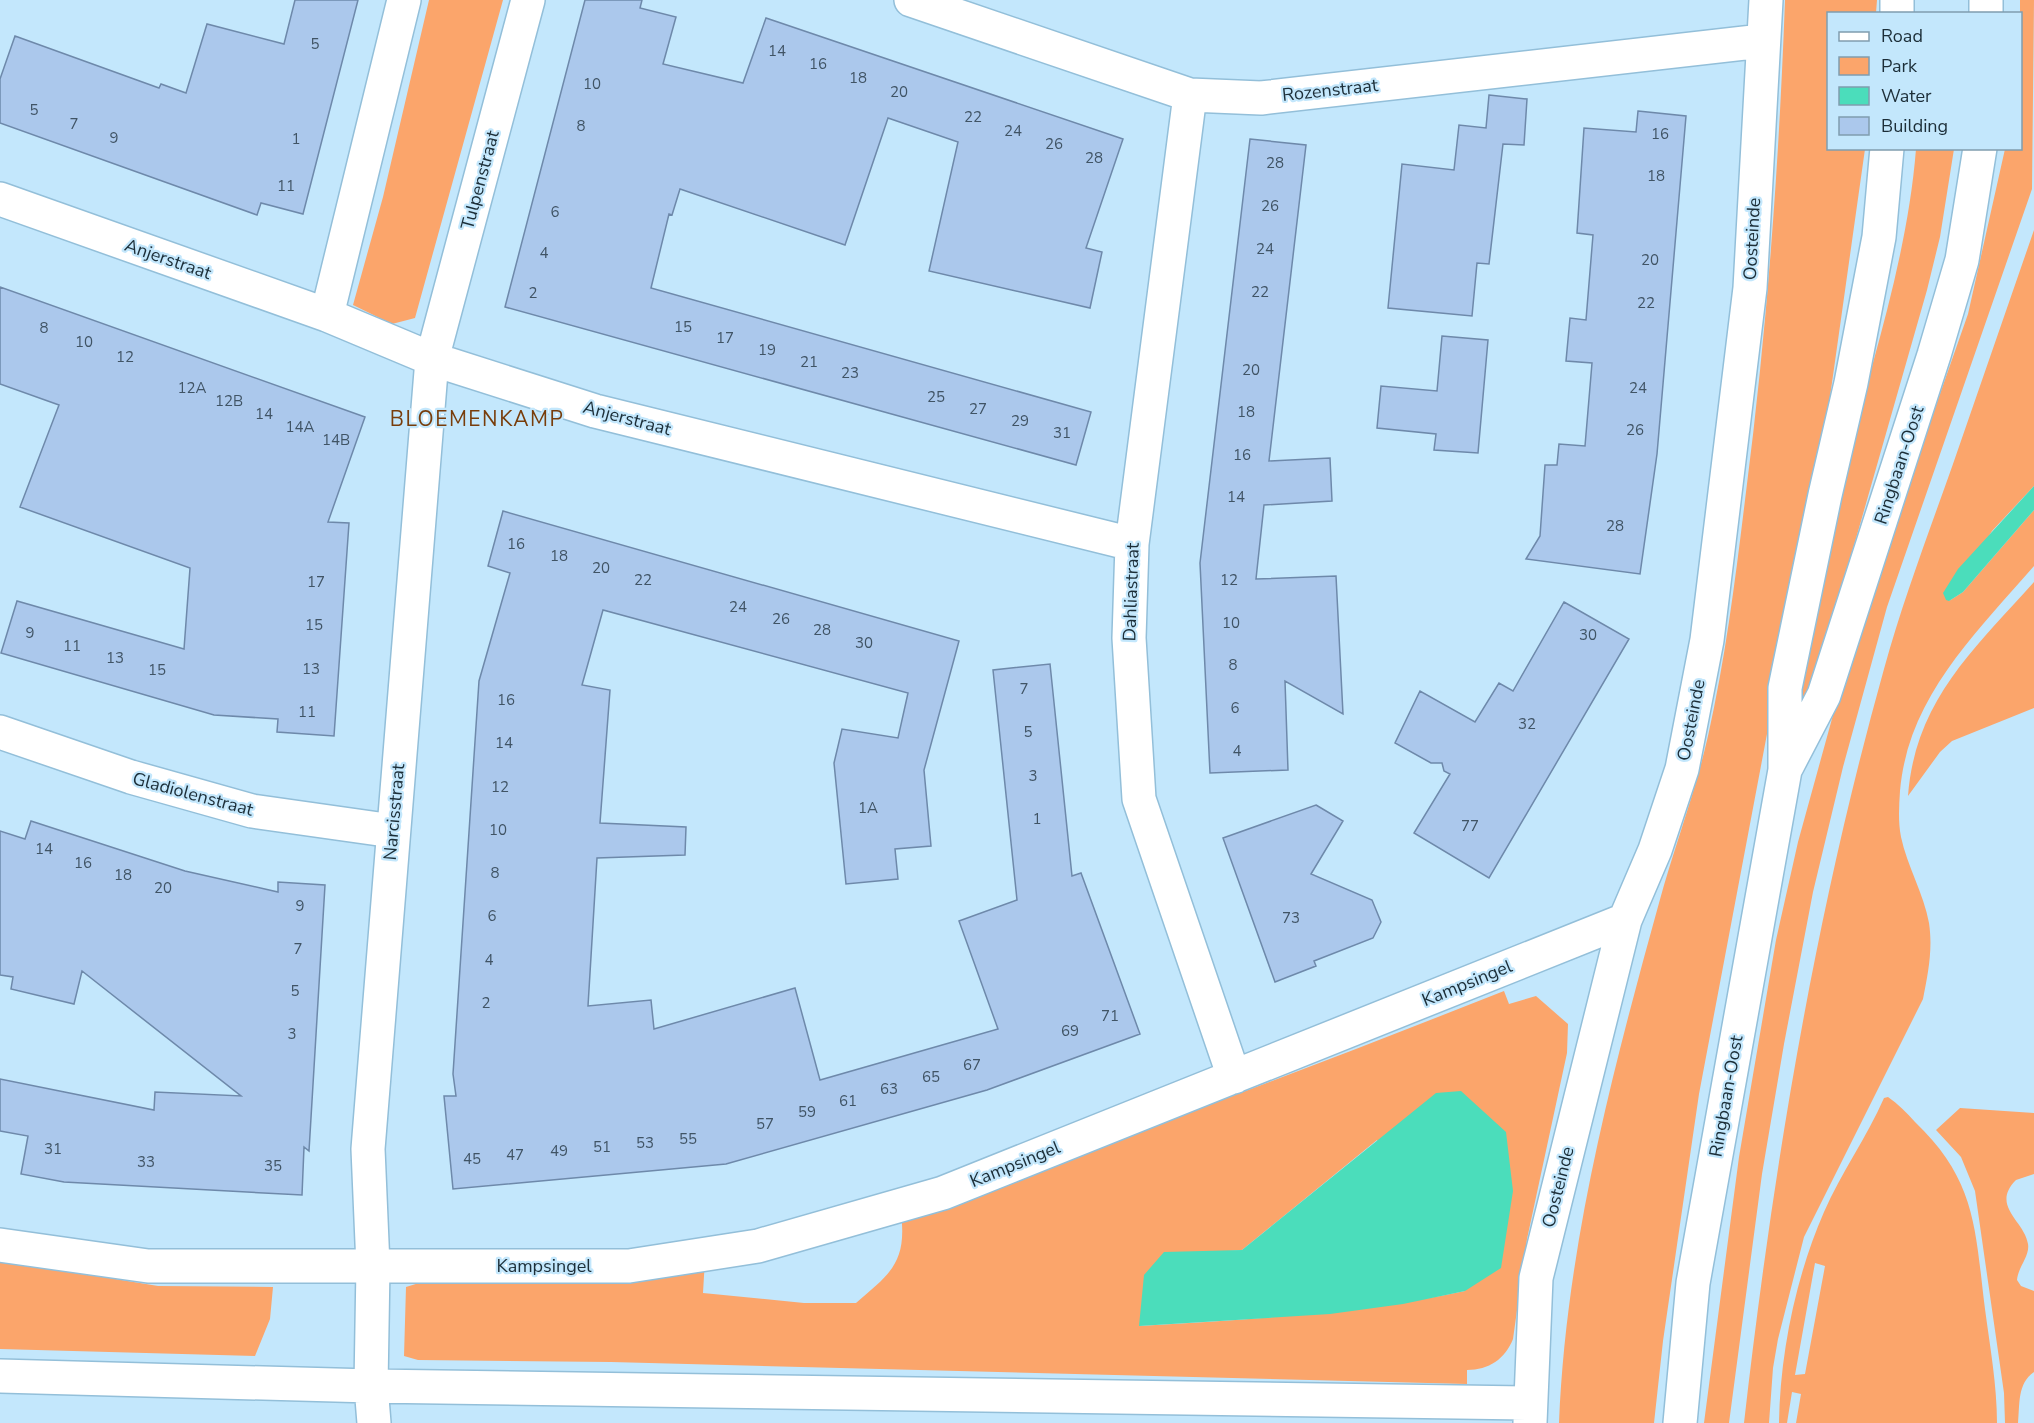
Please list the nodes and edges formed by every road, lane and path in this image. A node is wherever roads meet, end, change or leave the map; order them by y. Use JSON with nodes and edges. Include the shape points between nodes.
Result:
{"nodes":[{"id":1,"x":404,"y":0,"type":"edge"},
{"id":2,"x":528,"y":0,"type":"edge"},
{"id":3,"x":910,"y":0,"type":"edge"},
{"id":4,"x":1766,"y":0,"type":"edge"},
{"id":5,"x":1762,"y":41,"type":"junction"},
{"id":6,"x":1191,"y":95,"type":"junction"},
{"id":7,"x":1887,"y":150,"type":"edge"},
{"id":8,"x":1980,"y":150,"type":"edge"},
{"id":9,"x":0,"y":199,"type":"edge"},
{"id":10,"x":327,"y":315,"type":"junction"},
{"id":11,"x":432,"y":359,"type":"junction"},
{"id":12,"x":1132,"y":544,"type":"junction"},
{"id":13,"x":0,"y":732,"type":"edge"},
{"id":14,"x":1785,"y":770,"type":"junction"},
{"id":15,"x":393,"y":831,"type":"junction"},
{"id":16,"x":1625,"y":920,"type":"junction"},
{"id":17,"x":1234,"y":1077,"type":"junction"},
{"id":18,"x":0,"y":1245,"type":"edge"},
{"id":19,"x":373,"y":1266,"type":"junction"},
{"id":20,"x":0,"y":1376,"type":"edge"},
{"id":21,"x":371,"y":1386,"type":"junction"},
{"id":22,"x":1530,"y":1413,"type":"edge"},
{"id":23,"x":374,"y":1423,"type":"edge"},
{"id":24,"x":1680,"y":1423,"type":"edge"}],
"edges":[{"from":1,"to":10,"type":"street"},
{"from":2,"to":11,"type":"street","name":"Tulpenstraat"},
{"from":3,"to":6,"type":"street","name":"Rozenstraat"},
{"from":4,"to":5,"type":"street","name":"Oosteinde"},
{"from":5,"to":6,"type":"street","name":"Rozenstraat","via":[[1261,98]]},
{"from":5,"to":16,"type":"street","name":"Oosteinde","via":[[1750,288],[1707,640],[1682,769],[1655,850]]},
{"from":6,"to":12,"type":"street","name":"Dahliastraat"},
{"from":7,"to":14,"type":"street","name":"Ringbaan-Oost","via":[[1873,270],[1785,688]]},
{"from":8,"to":14,"type":"street","name":"Ringbaan-Oost","via":[[1962,260],[1934,355],[1824,695]]},
{"from":9,"to":10,"type":"street","name":"Anjerstraat"},
{"from":10,"to":11,"type":"street","name":"Anjerstraat"},
{"from":11,"to":12,"type":"street","name":"Anjerstraat","via":[[595,411]]},
{"from":11,"to":15,"type":"street","name":"Narcisstraat"},
{"from":12,"to":17,"type":"street","name":"Dahliastraat","via":[[1129,638],[1139,799]]},
{"from":13,"to":15,"type":"street","name":"Gladiolenstraat","via":[[131,777],[252,812]]},
{"from":14,"to":24,"type":"street","name":"Ringbaan-Oost","via":[[1693,1282]]},
{"from":15,"to":19,"type":"street","name":"Narcisstraat","via":[[368,1149]]},
{"from":16,"to":17,"type":"street","name":"Kampsingel"},
{"from":16,"to":22,"type":"street","name":"Oosteinde","via":[[1536,1278]]},
{"from":17,"to":19,"type":"street","name":"Kampsingel","via":[[943,1193],[758,1246],[629,1266]]},
{"from":18,"to":19,"type":"street","name":"Kampsingel","via":[[148,1266]]},
{"from":19,"to":21,"type":"street"},
{"from":20,"to":21,"type":"street"},
{"from":21,"to":22,"type":"street"},
{"from":21,"to":23,"type":"street"}]}
